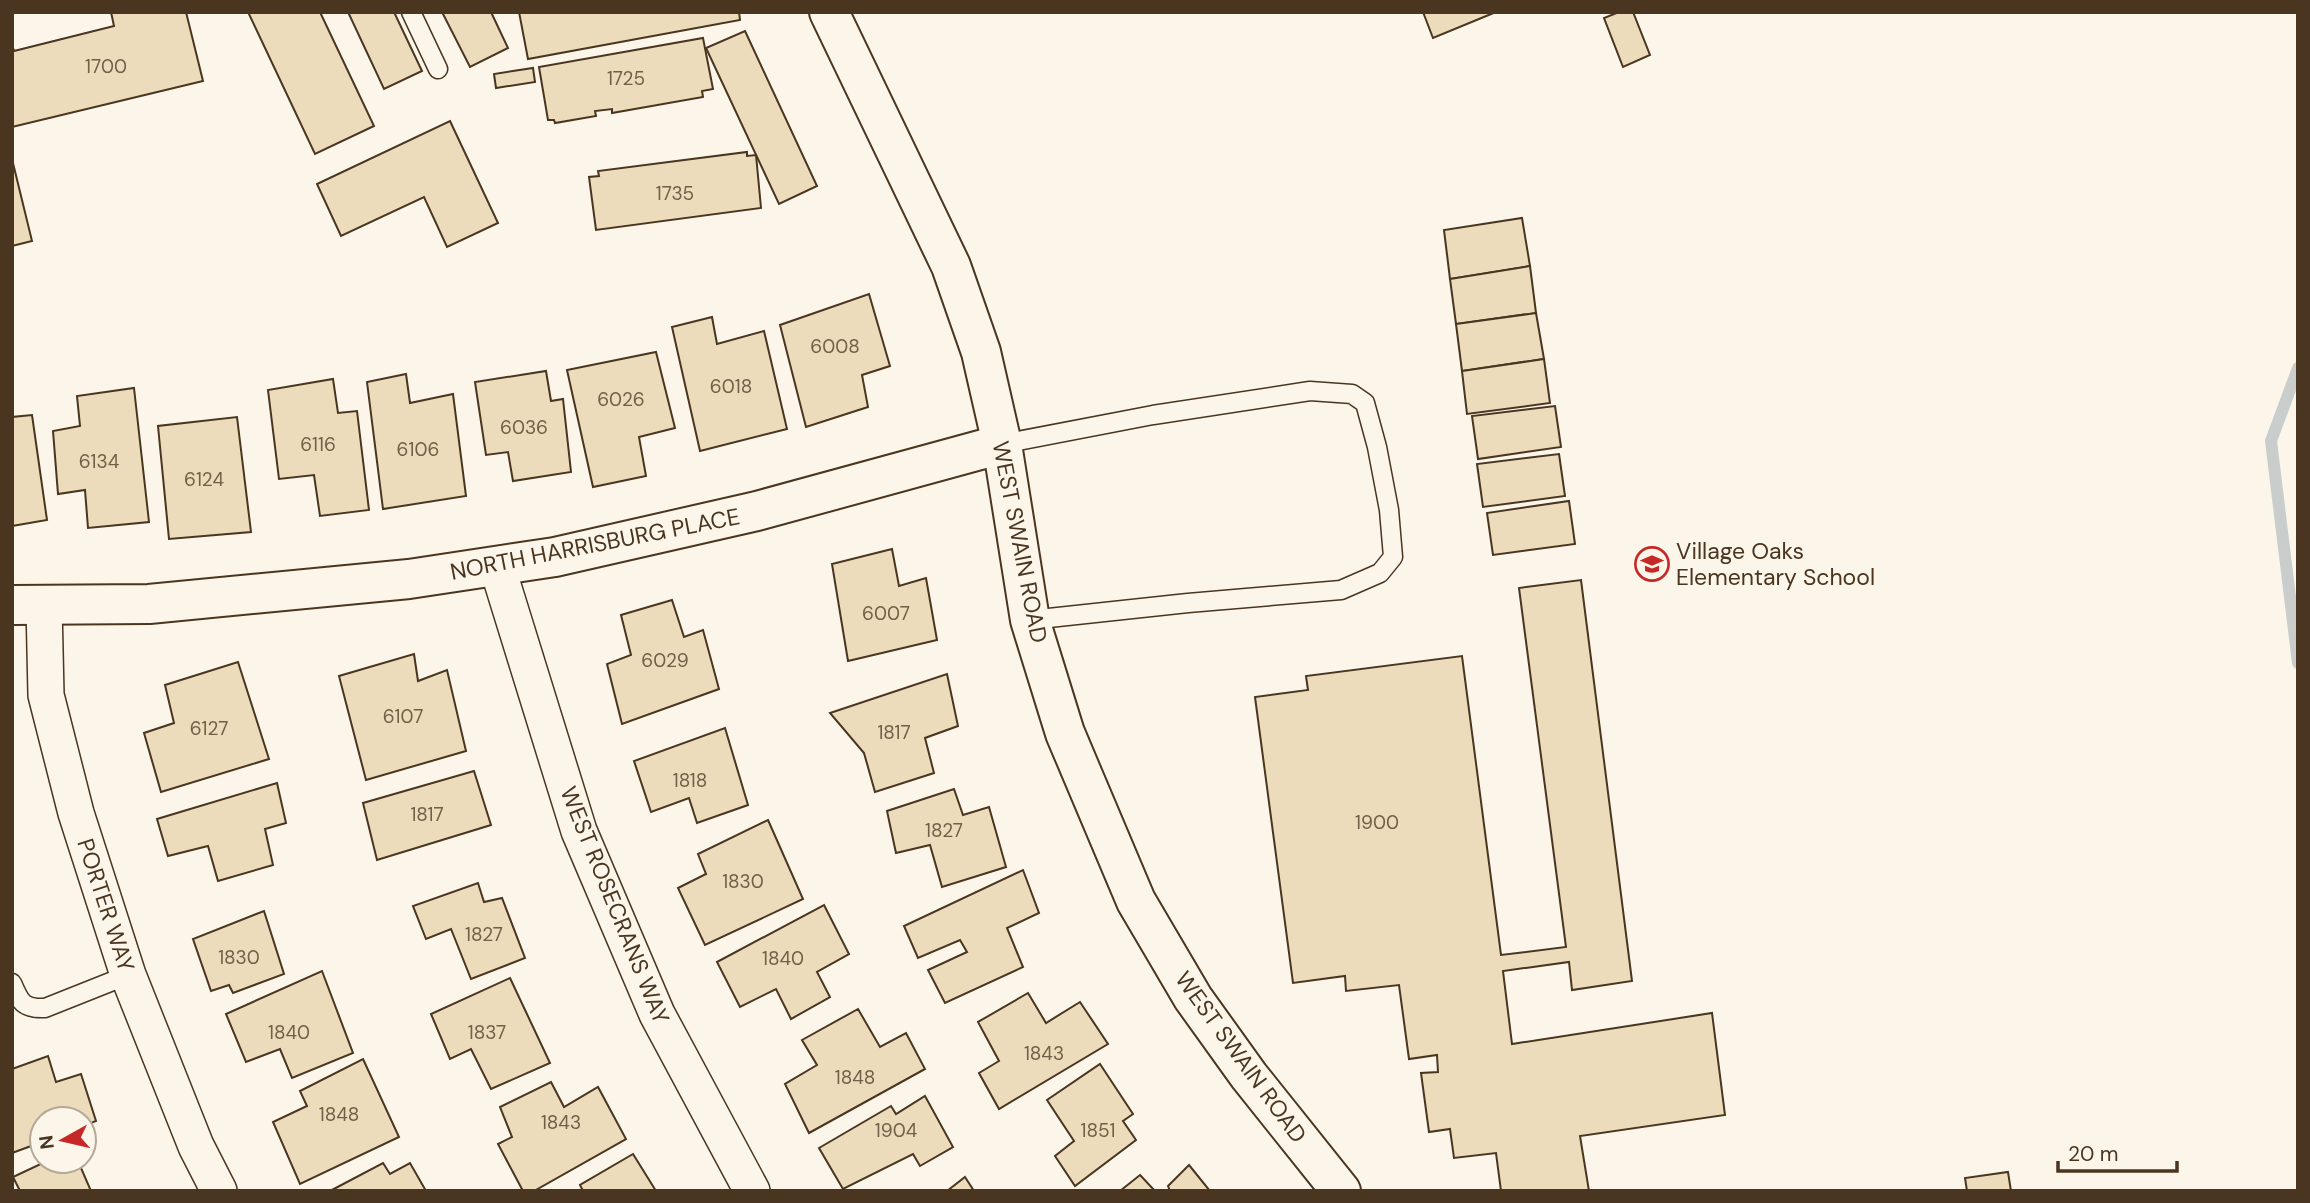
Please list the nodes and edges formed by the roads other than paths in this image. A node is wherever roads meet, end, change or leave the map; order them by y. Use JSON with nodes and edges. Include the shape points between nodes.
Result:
{"nodes":[{"id":1,"x":411,"y":12,"type":"edge"},
{"id":2,"x":829,"y":12,"type":"edge"},
{"id":3,"x":438,"y":69,"type":"dead end"},
{"id":4,"x":1002,"y":444,"type":"junction"},
{"id":5,"x":497,"y":566,"type":"junction"},
{"id":6,"x":28,"y":605,"type":"edge"},
{"id":7,"x":1030,"y":620,"type":"junction"},
{"id":8,"x":128,"y":975,"type":"junction"},
{"id":9,"x":12,"y":983,"type":"edge"},
{"id":10,"x":219,"y":1191,"type":"edge"},
{"id":11,"x":752,"y":1191,"type":"edge"},
{"id":12,"x":1341,"y":1191,"type":"edge"}],
"edges":[{"from":1,"to":3,"type":"lane"},
{"from":2,"to":4,"type":"street","name":"WEST SWAIN ROAD","via":[[951,266],[981,352]]},
{"from":4,"to":5,"type":"street","name":"NORTH HARRISBURG PLACE","via":[[757,512]]},
{"from":4,"to":7,"type":"street","name":"WEST SWAIN ROAD"},
{"from":4,"to":7,"type":"lane","via":[[1310,391],[1352,394],[1365,403],[1389,510],[1393,557],[1380,573],[1341,590]]},
{"from":5,"to":6,"type":"street","name":"NORTH HARRISBURG PLACE","via":[[149,604]]},
{"from":5,"to":11,"type":"street","name":"WEST ROSECRANS WAY","via":[[579,831],[657,1014]]},
{"from":6,"to":8,"type":"street","name":"PORTER WAY","via":[[76,813]]},
{"from":7,"to":12,"type":"street","name":"WEST SWAIN ROAD","via":[[1065,733],[1136,901],[1193,998]]},
{"from":8,"to":9,"type":"lane","via":[[46,1008],[32,1009],[19,1000]]},
{"from":8,"to":10,"type":"street","name":"PORTER WAY","via":[[196,1146]]}]}
